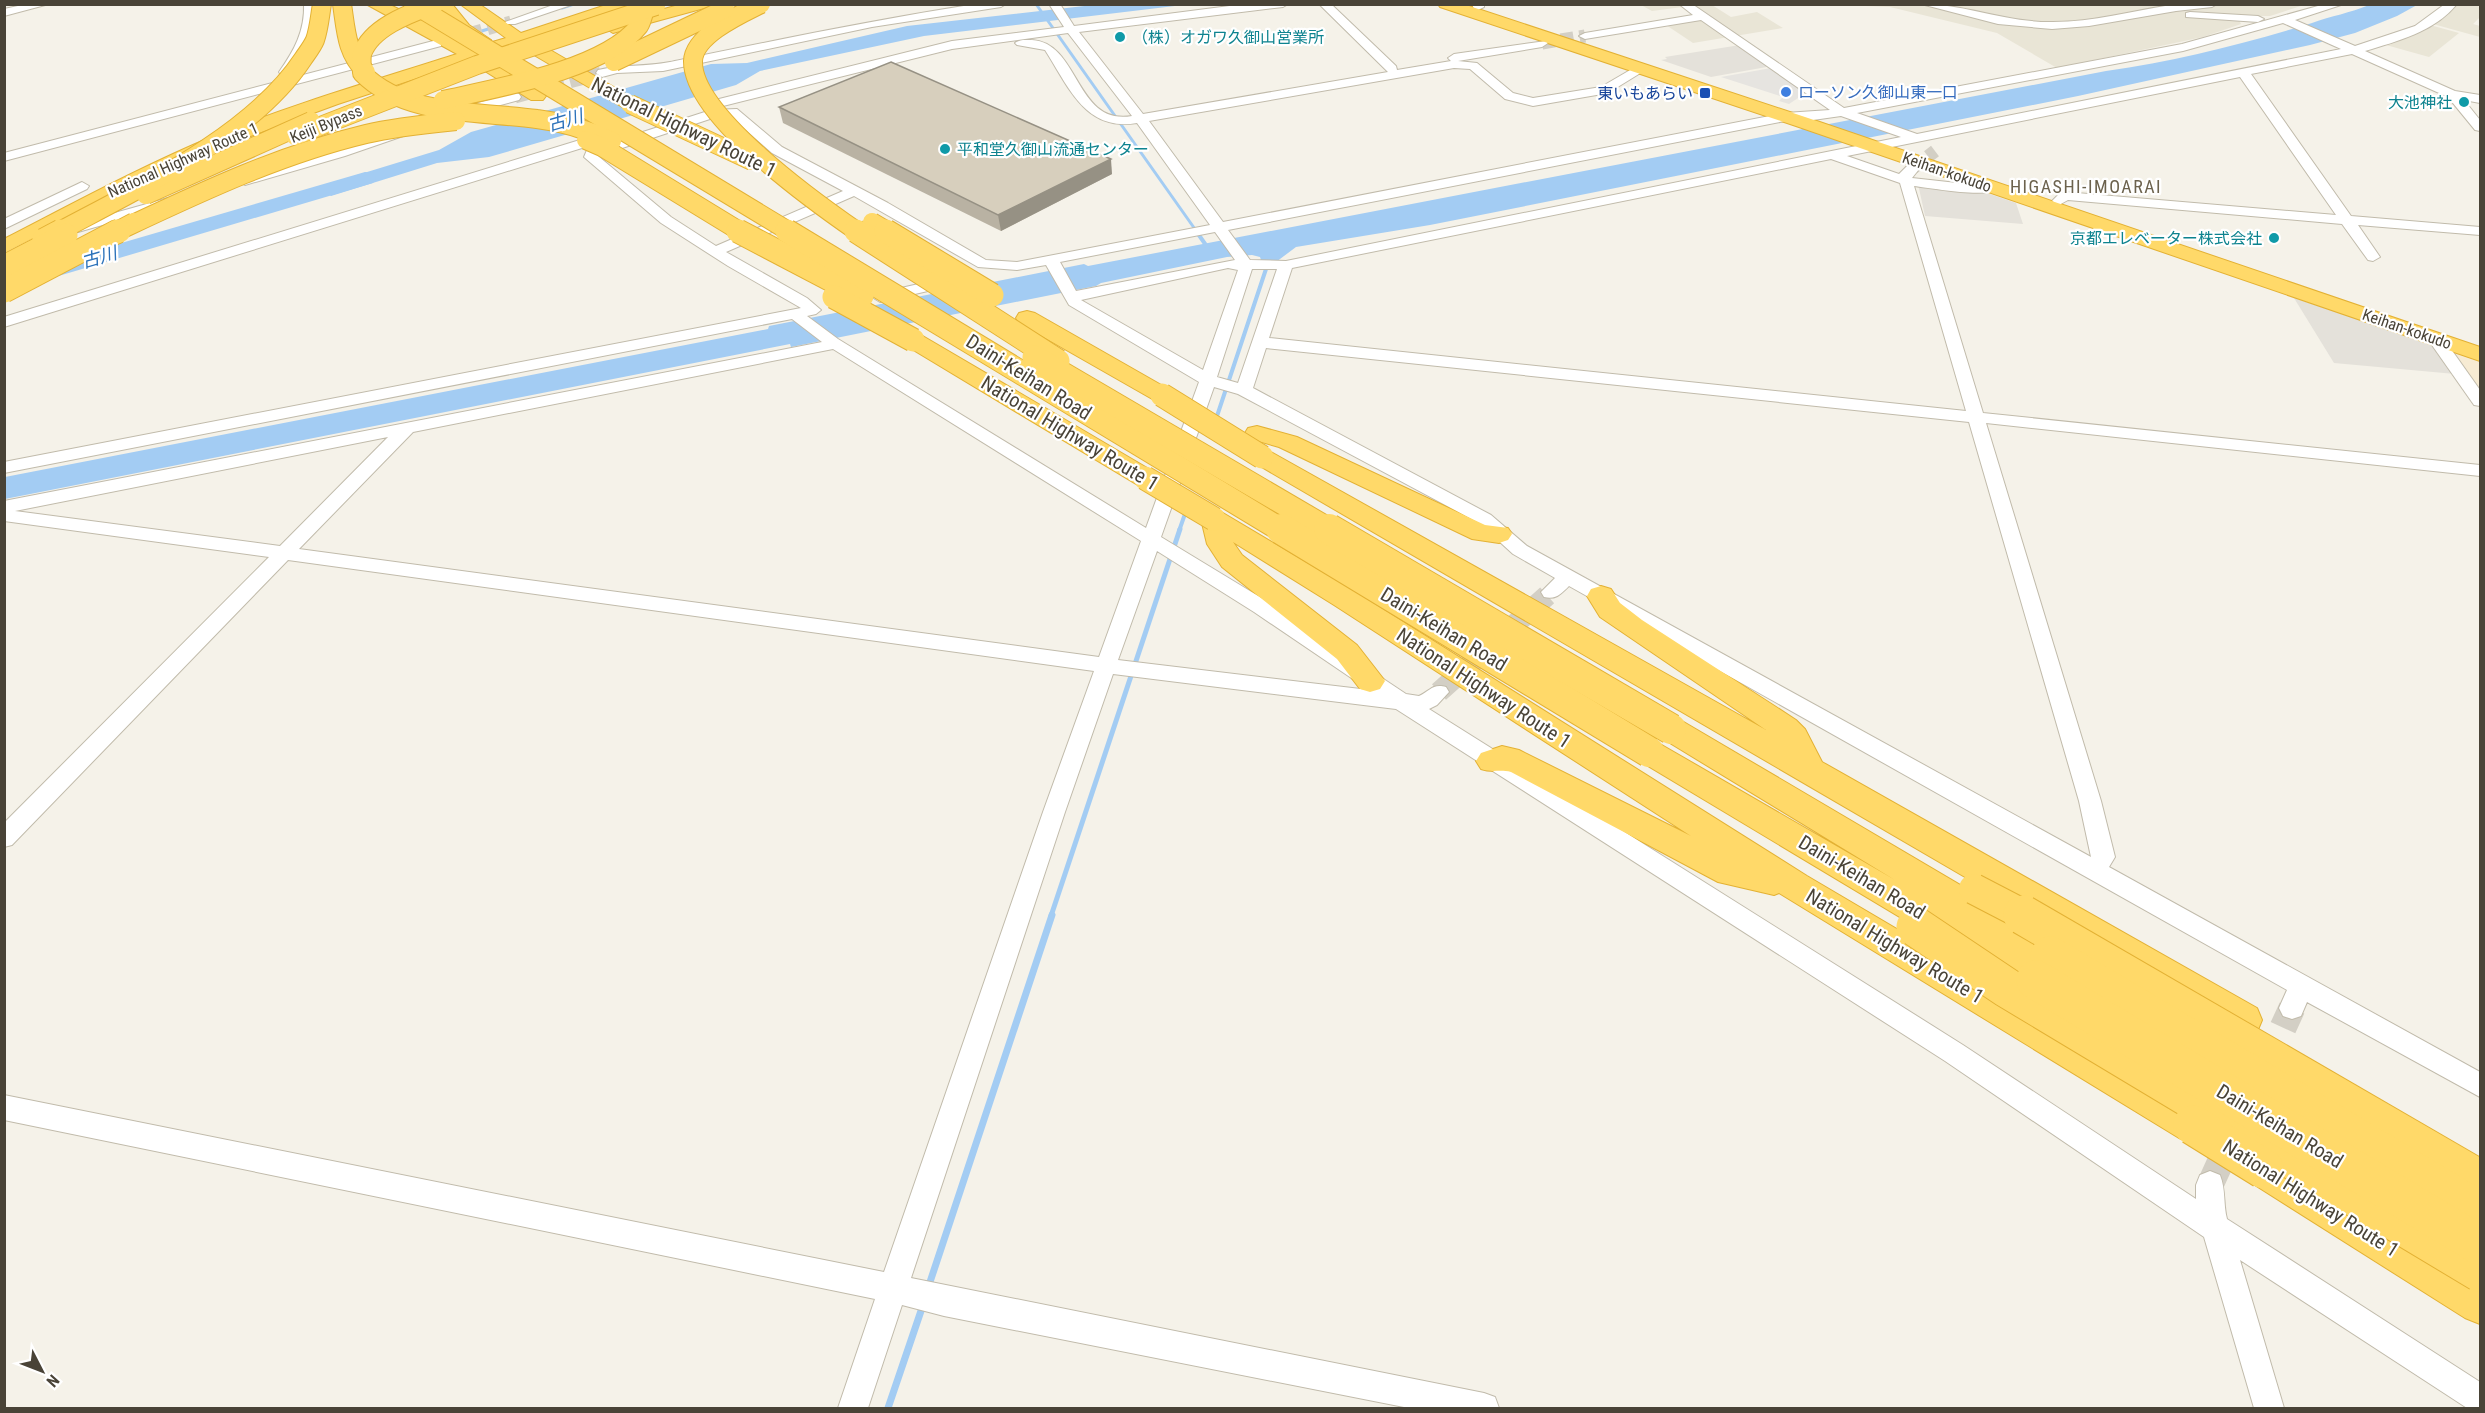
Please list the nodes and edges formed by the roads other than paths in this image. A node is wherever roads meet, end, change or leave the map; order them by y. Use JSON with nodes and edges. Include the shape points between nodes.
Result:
{"nodes":[{"id":1,"x":44,"y":4,"type":"edge"},
{"id":2,"x":310,"y":4,"type":"edge"},
{"id":3,"x":322,"y":4,"type":"edge"},
{"id":4,"x":342,"y":4,"type":"edge"},
{"id":5,"x":374,"y":4,"type":"edge"},
{"id":6,"x":411,"y":4,"type":"edge"},
{"id":7,"x":435,"y":4,"type":"edge"},
{"id":8,"x":443,"y":4,"type":"edge"},
{"id":9,"x":468,"y":4,"type":"edge"},
{"id":10,"x":569,"y":4,"type":"edge"},
{"id":11,"x":627,"y":4,"type":"edge"},
{"id":12,"x":643,"y":4,"type":"edge"},
{"id":13,"x":662,"y":4,"type":"edge"},
{"id":14,"x":702,"y":4,"type":"edge"},
{"id":15,"x":734,"y":4,"type":"edge"},
{"id":16,"x":761,"y":4,"type":"edge"},
{"id":17,"x":1001,"y":4,"type":"edge"},
{"id":18,"x":1054,"y":4,"type":"edge"},
{"id":19,"x":1283,"y":4,"type":"edge"},
{"id":20,"x":1324,"y":4,"type":"edge"},
{"id":21,"x":1446,"y":4,"type":"edge"},
{"id":22,"x":1684,"y":4,"type":"edge"},
{"id":23,"x":1926,"y":4,"type":"edge"},
{"id":24,"x":2212,"y":4,"type":"edge"},
{"id":25,"x":2308,"y":4,"type":"edge"},
{"id":26,"x":2339,"y":4,"type":"edge"},
{"id":27,"x":2452,"y":4,"type":"edge"},
{"id":28,"x":1476,"y":5,"type":"edge"},
{"id":29,"x":1999,"y":5,"type":"edge"},
{"id":30,"x":2157,"y":10,"type":"junction"},
{"id":31,"x":4,"y":13,"type":"edge"},
{"id":32,"x":1701,"y":17,"type":"junction"},
{"id":33,"x":2283,"y":20,"type":"junction"},
{"id":34,"x":511,"y":22,"type":"tunnel mouth"},
{"id":35,"x":2004,"y":23,"type":"junction"},
{"id":36,"x":1070,"y":28,"type":"junction"},
{"id":37,"x":1585,"y":36,"type":"tunnel mouth"},
{"id":38,"x":1542,"y":43,"type":"tunnel mouth"},
{"id":39,"x":437,"y":44,"type":"tunnel mouth"},
{"id":40,"x":2351,"y":49,"type":"junction"},
{"id":41,"x":539,"y":51,"type":"junction"},
{"id":42,"x":505,"y":53,"type":"junction"},
{"id":43,"x":471,"y":55,"type":"junction"},
{"id":44,"x":1392,"y":69,"type":"junction"},
{"id":45,"x":1641,"y":69,"type":"junction"},
{"id":46,"x":2243,"y":72,"type":"junction"},
{"id":47,"x":596,"y":77,"type":"junction"},
{"id":48,"x":273,"y":86,"type":"junction"},
{"id":49,"x":2452,"y":94,"type":"junction"},
{"id":50,"x":254,"y":97,"type":"dead end"},
{"id":51,"x":514,"y":97,"type":"tunnel mouth"},
{"id":52,"x":2481,"y":99,"type":"edge"},
{"id":53,"x":218,"y":104,"type":"junction"},
{"id":54,"x":728,"y":108,"type":"junction"},
{"id":55,"x":1845,"y":113,"type":"junction"},
{"id":56,"x":1137,"y":115,"type":"junction"},
{"id":57,"x":1802,"y":119,"type":"junction"},
{"id":58,"x":2481,"y":127,"type":"edge"},
{"id":59,"x":1945,"y":131,"type":"junction"},
{"id":60,"x":1914,"y":136,"type":"junction"},
{"id":61,"x":1876,"y":144,"type":"junction"},
{"id":62,"x":1942,"y":145,"type":"tunnel mouth"},
{"id":63,"x":559,"y":151,"type":"junction"},
{"id":64,"x":592,"y":153,"type":"junction"},
{"id":65,"x":1832,"y":155,"type":"junction"},
{"id":66,"x":4,"y":157,"type":"edge"},
{"id":67,"x":4,"y":164,"type":"edge"},
{"id":68,"x":630,"y":170,"type":"junction"},
{"id":69,"x":1910,"y":174,"type":"junction"},
{"id":70,"x":157,"y":177,"type":"junction"},
{"id":71,"x":82,"y":186,"type":"dead end"},
{"id":72,"x":1993,"y":188,"type":"junction"},
{"id":73,"x":854,"y":192,"type":"junction"},
{"id":74,"x":2059,"y":201,"type":"junction"},
{"id":75,"x":2347,"y":219,"type":"junction"},
{"id":76,"x":4,"y":225,"type":"edge"},
{"id":77,"x":1221,"y":231,"type":"junction"},
{"id":78,"x":2481,"y":231,"type":"edge"},
{"id":79,"x":116,"y":232,"type":"junction"},
{"id":80,"x":4,"y":248,"type":"edge"},
{"id":81,"x":716,"y":251,"type":"junction"},
{"id":82,"x":2373,"y":256,"type":"dead end"},
{"id":83,"x":4,"y":262,"type":"edge"},
{"id":84,"x":1246,"y":262,"type":"junction"},
{"id":85,"x":1053,"y":265,"type":"junction"},
{"id":86,"x":1283,"y":265,"type":"junction"},
{"id":87,"x":995,"y":266,"type":"junction"},
{"id":88,"x":4,"y":267,"type":"edge"},
{"id":89,"x":909,"y":268,"type":"junction"},
{"id":90,"x":4,"y":279,"type":"edge"},
{"id":91,"x":4,"y":291,"type":"edge"},
{"id":92,"x":1070,"y":296,"type":"junction"},
{"id":93,"x":4,"y":302,"type":"edge"},
{"id":94,"x":876,"y":303,"type":"junction"},
{"id":95,"x":802,"y":313,"type":"junction"},
{"id":96,"x":4,"y":322,"type":"edge"},
{"id":97,"x":2435,"y":338,"type":"junction"},
{"id":98,"x":1260,"y":342,"type":"junction"},
{"id":99,"x":834,"y":343,"type":"junction"},
{"id":100,"x":2481,"y":343,"type":"edge"},
{"id":101,"x":2481,"y":354,"type":"edge"},
{"id":102,"x":1212,"y":382,"type":"junction"},
{"id":103,"x":1241,"y":389,"type":"junction"},
{"id":104,"x":2481,"y":401,"type":"edge"},
{"id":105,"x":1976,"y":417,"type":"junction"},
{"id":106,"x":408,"y":427,"type":"junction"},
{"id":107,"x":1259,"y":445,"type":"junction"},
{"id":108,"x":1226,"y":466,"type":"junction"},
{"id":109,"x":4,"y":468,"type":"edge"},
{"id":110,"x":2481,"y":470,"type":"edge"},
{"id":111,"x":1203,"y":484,"type":"junction"},
{"id":112,"x":4,"y":507,"type":"edge"},
{"id":113,"x":4,"y":515,"type":"edge"},
{"id":114,"x":1214,"y":519,"type":"junction"},
{"id":115,"x":1499,"y":534,"type":"junction"},
{"id":116,"x":1154,"y":541,"type":"junction"},
{"id":117,"x":287,"y":553,"type":"junction"},
{"id":118,"x":1601,"y":596,"type":"junction"},
{"id":119,"x":1115,"y":666,"type":"junction"},
{"id":120,"x":1370,"y":681,"type":"junction"},
{"id":121,"x":1399,"y":701,"type":"junction"},
{"id":122,"x":1660,"y":740,"type":"junction"},
{"id":123,"x":1492,"y":761,"type":"junction"},
{"id":124,"x":1811,"y":772,"type":"junction"},
{"id":125,"x":4,"y":838,"type":"edge"},
{"id":126,"x":2094,"y":872,"type":"junction"},
{"id":127,"x":1795,"y":886,"type":"junction"},
{"id":128,"x":2043,"y":968,"type":"junction"},
{"id":129,"x":2481,"y":1085,"type":"edge"},
{"id":130,"x":4,"y":1107,"type":"edge"},
{"id":131,"x":2481,"y":1158,"type":"edge"},
{"id":132,"x":2481,"y":1180,"type":"edge"},
{"id":133,"x":2173,"y":1200,"type":"junction"},
{"id":134,"x":2481,"y":1211,"type":"edge"},
{"id":135,"x":2215,"y":1226,"type":"junction"},
{"id":136,"x":2481,"y":1245,"type":"edge"},
{"id":137,"x":2481,"y":1272,"type":"edge"},
{"id":138,"x":897,"y":1290,"type":"junction"},
{"id":139,"x":2481,"y":1303,"type":"edge"},
{"id":140,"x":2481,"y":1399,"type":"edge"},
{"id":141,"x":853,"y":1408,"type":"edge"},
{"id":142,"x":1484,"y":1408,"type":"edge"},
{"id":143,"x":2269,"y":1408,"type":"edge"}],
"edges":[{"from":1,"to":31,"type":"street"},
{"from":2,"to":48,"type":"street","via":[[309,28],[296,57]]},
{"from":3,"to":70,"type":"highway","bridge":true,"via":[[316,40],[290,79],[246,120]]},
{"from":4,"to":15,"type":"highway","bridge":true,"via":[[350,54],[364,70],[408,88],[456,92],[526,86],[585,72],[634,53]]},
{"from":5,"to":43,"type":"highway","name":"National Highway Route 1"},
{"from":6,"to":70,"type":"highway","bridge":true,"via":[[371,20],[327,54],[288,96],[258,120]]},
{"from":6,"to":111,"type":"highway","name":"Daini-Keihan Road","bridge":true,"via":[[925,312]]},
{"from":7,"to":94,"type":"highway","bridge":true,"via":[[388,27],[365,49],[362,72],[377,90],[415,102],[536,118],[595,132],[639,155]]},
{"from":7,"to":108,"type":"highway","name":"Daini-Keihan Road","bridge":true},
{"from":8,"to":42,"type":"highway","via":[[463,28]]},
{"from":9,"to":42,"type":"highway","name":"National Highway Route 1"},
{"from":10,"to":34,"type":"street"},
{"from":11,"to":42,"type":"highway"},
{"from":12,"to":42,"type":"highway","name":"Keiji Bypass"},
{"from":12,"to":79,"type":"highway","bridge":true,"via":[[644,20],[629,36],[587,60],[536,78],[405,110],[324,135],[269,157]]},
{"from":12,"to":89,"type":"highway","bridge":true,"via":[[655,19],[684,89],[727,143],[785,192]]},
{"from":13,"to":42,"type":"highway","name":"Keiji Bypass","bridge":true},
{"from":14,"to":41,"type":"highway"},
{"from":16,"to":89,"type":"highway","bridge":true,"via":[[718,28],[701,43],[692,68],[700,90],[720,118],[765,162]]},
{"from":17,"to":47,"type":"street","via":[[872,24],[663,67],[617,69]]},
{"from":18,"to":36,"type":"street"},
{"from":19,"to":36,"type":"street"},
{"from":20,"to":44,"type":"street"},
{"from":21,"to":45,"type":"highway","name":"Keihan-kokudo"},
{"from":22,"to":32,"type":"street"},
{"from":23,"to":35,"type":"street"},
{"from":24,"to":30,"type":"street"},
{"from":25,"to":33,"type":"street"},
{"from":26,"to":33,"type":"street"},
{"from":27,"to":40,"type":"street","via":[[2428,24],[2380,43]]},
{"from":28,"to":57,"type":"highway","name":"Keihan-kokudo"},
{"from":29,"to":35,"type":"street"},
{"from":30,"to":33,"type":"street","via":[[2182,15]]},
{"from":30,"to":35,"type":"street","via":[[2069,25]]},
{"from":32,"to":37,"type":"street"},
{"from":32,"to":55,"type":"street"},
{"from":33,"to":40,"type":"street"},
{"from":33,"to":55,"type":"street","via":[[2183,47]]},
{"from":36,"to":54,"type":"street","via":[[952,45]]},
{"from":36,"to":56,"type":"street"},
{"from":38,"to":44,"type":"street"},
{"from":39,"to":48,"type":"street"},
{"from":40,"to":46,"type":"street"},
{"from":40,"to":49,"type":"street"},
{"from":41,"to":42,"type":"highway"},
{"from":41,"to":47,"type":"highway","name":"National Highway Route 1"},
{"from":42,"to":43,"type":"highway","name":"National Highway Route 1"},
{"from":42,"to":68,"type":"highway","name":"National Highway Route 1","bridge":true,"via":[[537,96]]},
{"from":42,"to":68,"type":"highway","bridge":true,"via":[[561,89]]},
{"from":42,"to":88,"type":"highway","name":"Keiji Bypass","bridge":true,"via":[[366,98],[258,144]]},
{"from":42,"to":90,"type":"highway","name":"Keiji Bypass","bridge":true,"via":[[272,146],[156,200]]},
{"from":42,"to":93,"type":"highway","bridge":true,"via":[[154,222]]},
{"from":43,"to":80,"type":"highway","name":"National Highway Route 1","via":[[222,140]]},
{"from":44,"to":56,"type":"street"},
{"from":45,"to":56,"type":"street","via":[[1604,90],[1533,102],[1509,96],[1473,66],[1454,64]]},
{"from":45,"to":57,"type":"highway","name":"Keihan-kokudo"},
{"from":46,"to":59,"type":"street"},
{"from":46,"to":75,"type":"street"},
{"from":47,"to":107,"type":"highway","name":"National Highway Route 1","bridge":true,"via":[[640,109],[844,206],[1028,318]]},
{"from":48,"to":53,"type":"street"},
{"from":49,"to":52,"type":"street"},
{"from":49,"to":58,"type":"street"},
{"from":50,"to":53,"type":"street"},
{"from":51,"to":80,"type":"street","via":[[340,153]]},
{"from":53,"to":66,"type":"street"},
{"from":53,"to":67,"type":"street"},
{"from":54,"to":56,"type":"street","via":[[875,69],[1030,42],[1049,48],[1098,116],[1125,121]]},
{"from":54,"to":63,"type":"street"},
{"from":54,"to":64,"type":"street"},
{"from":54,"to":73,"type":"street","via":[[777,150]]},
{"from":55,"to":57,"type":"street"},
{"from":55,"to":60,"type":"street"},
{"from":56,"to":77,"type":"street"},
{"from":57,"to":61,"type":"highway","name":"Keihan-kokudo"},
{"from":57,"to":77,"type":"street","via":[[1676,140]]},
{"from":59,"to":60,"type":"street"},
{"from":59,"to":62,"type":"street","via":[[1952,136]]},
{"from":60,"to":61,"type":"street"},
{"from":61,"to":65,"type":"street"},
{"from":61,"to":72,"type":"highway","name":"Keihan-kokudo"},
{"from":61,"to":74,"type":"highway","name":"Keihan-kokudo"},
{"from":63,"to":64,"type":"street"},
{"from":63,"to":96,"type":"street"},
{"from":64,"to":81,"type":"street","via":[[595,161],[666,220]]},
{"from":65,"to":69,"type":"street"},
{"from":65,"to":86,"type":"street"},
{"from":68,"to":114,"type":"highway","name":"National Highway Route 1","bridge":true,"via":[[721,235],[913,340]]},
{"from":69,"to":72,"type":"street","via":[[1966,188]]},
{"from":69,"to":105,"type":"street"},
{"from":70,"to":83,"type":"highway","bridge":true},
{"from":71,"to":76,"type":"street"},
{"from":72,"to":97,"type":"highway","name":"Keihan-kokudo"},
{"from":73,"to":81,"type":"street"},
{"from":73,"to":87,"type":"street","via":[[982,264]]},
{"from":74,"to":75,"type":"street","via":[[2075,196]]},
{"from":74,"to":100,"type":"highway","name":"Keihan-kokudo"},
{"from":75,"to":78,"type":"street"},
{"from":75,"to":82,"type":"street"},
{"from":77,"to":84,"type":"street"},
{"from":77,"to":85,"type":"street"},
{"from":79,"to":91,"type":"highway","bridge":true},
{"from":79,"to":94,"type":"highway","bridge":true,"via":[[256,170],[353,136],[433,122],[505,122],[547,128],[602,147],[731,227]]},
{"from":81,"to":95,"type":"street","via":[[802,301]]},
{"from":84,"to":86,"type":"street"},
{"from":84,"to":92,"type":"street"},
{"from":84,"to":102,"type":"street"},
{"from":85,"to":87,"type":"street"},
{"from":85,"to":92,"type":"street"},
{"from":86,"to":98,"type":"street"},
{"from":87,"to":95,"type":"street","via":[[993,273]]},
{"from":89,"to":108,"type":"highway","bridge":true},
{"from":92,"to":102,"type":"street","via":[[1074,302]]},
{"from":94,"to":111,"type":"highway","bridge":true},
{"from":95,"to":99,"type":"street"},
{"from":95,"to":109,"type":"street"},
{"from":97,"to":101,"type":"highway","name":"Keihan-kokudo"},
{"from":97,"to":104,"type":"street"},
{"from":98,"to":103,"type":"street"},
{"from":98,"to":105,"type":"street"},
{"from":99,"to":106,"type":"street"},
{"from":99,"to":116,"type":"street"},
{"from":102,"to":103,"type":"street"},
{"from":102,"to":116,"type":"street"},
{"from":103,"to":115,"type":"street","via":[[1485,519]]},
{"from":105,"to":110,"type":"street"},
{"from":105,"to":126,"type":"street","via":[[2090,801],[2103,857]]},
{"from":106,"to":112,"type":"street"},
{"from":106,"to":117,"type":"street"},
{"from":107,"to":115,"type":"highway","via":[[1288,442],[1481,532]]},
{"from":107,"to":124,"type":"highway","name":"National Highway Route 1"},
{"from":108,"to":122,"type":"highway","name":"Daini-Keihan Road","bridge":true},
{"from":111,"to":122,"type":"highway","name":"Daini-Keihan Road","bridge":true},
{"from":113,"to":117,"type":"street"},
{"from":114,"to":120,"type":"highway","via":[[1220,544],[1232,561],[1347,652]]},
{"from":114,"to":127,"type":"highway","name":"National Highway Route 1"},
{"from":115,"to":118,"type":"street","via":[[1559,584]]},
{"from":116,"to":119,"type":"street"},
{"from":116,"to":120,"type":"street"},
{"from":117,"to":119,"type":"street"},
{"from":117,"to":125,"type":"street"},
{"from":118,"to":124,"type":"highway","via":[[1610,610],[1632,627],[1785,728],[1794,737]]},
{"from":118,"to":126,"type":"street"},
{"from":119,"to":121,"type":"street"},
{"from":119,"to":138,"type":"street","via":[[1047,834]]},
{"from":120,"to":121,"type":"street"},
{"from":121,"to":123,"type":"street","via":[[1434,705]]},
{"from":122,"to":128,"type":"highway","name":"Daini-Keihan Road"},
{"from":122,"to":132,"type":"highway","bridge":true,"via":[[2045,926]]},
{"from":122,"to":137,"type":"highway","bridge":true,"via":[[2007,988]]},
{"from":123,"to":127,"type":"highway","via":[[1502,758],[1519,762],[1730,872]]},
{"from":123,"to":133,"type":"street","via":[[1954,1053]]},
{"from":124,"to":131,"type":"highway","name":"National Highway Route 1"},
{"from":126,"to":129,"type":"street","via":[[2297,997]]},
{"from":127,"to":139,"type":"highway","name":"National Highway Route 1","bridge":true},
{"from":128,"to":134,"type":"highway","name":"Daini-Keihan Road","bridge":true},
{"from":128,"to":136,"type":"highway","name":"Daini-Keihan Road","bridge":true},
{"from":130,"to":138,"type":"street"},
{"from":133,"to":135,"type":"street"},
{"from":133,"to":135,"type":"street","via":[[2193,1197],[2210,1185]]},
{"from":135,"to":140,"type":"street"},
{"from":135,"to":143,"type":"street"},
{"from":138,"to":141,"type":"street"},
{"from":138,"to":142,"type":"street"}]}
